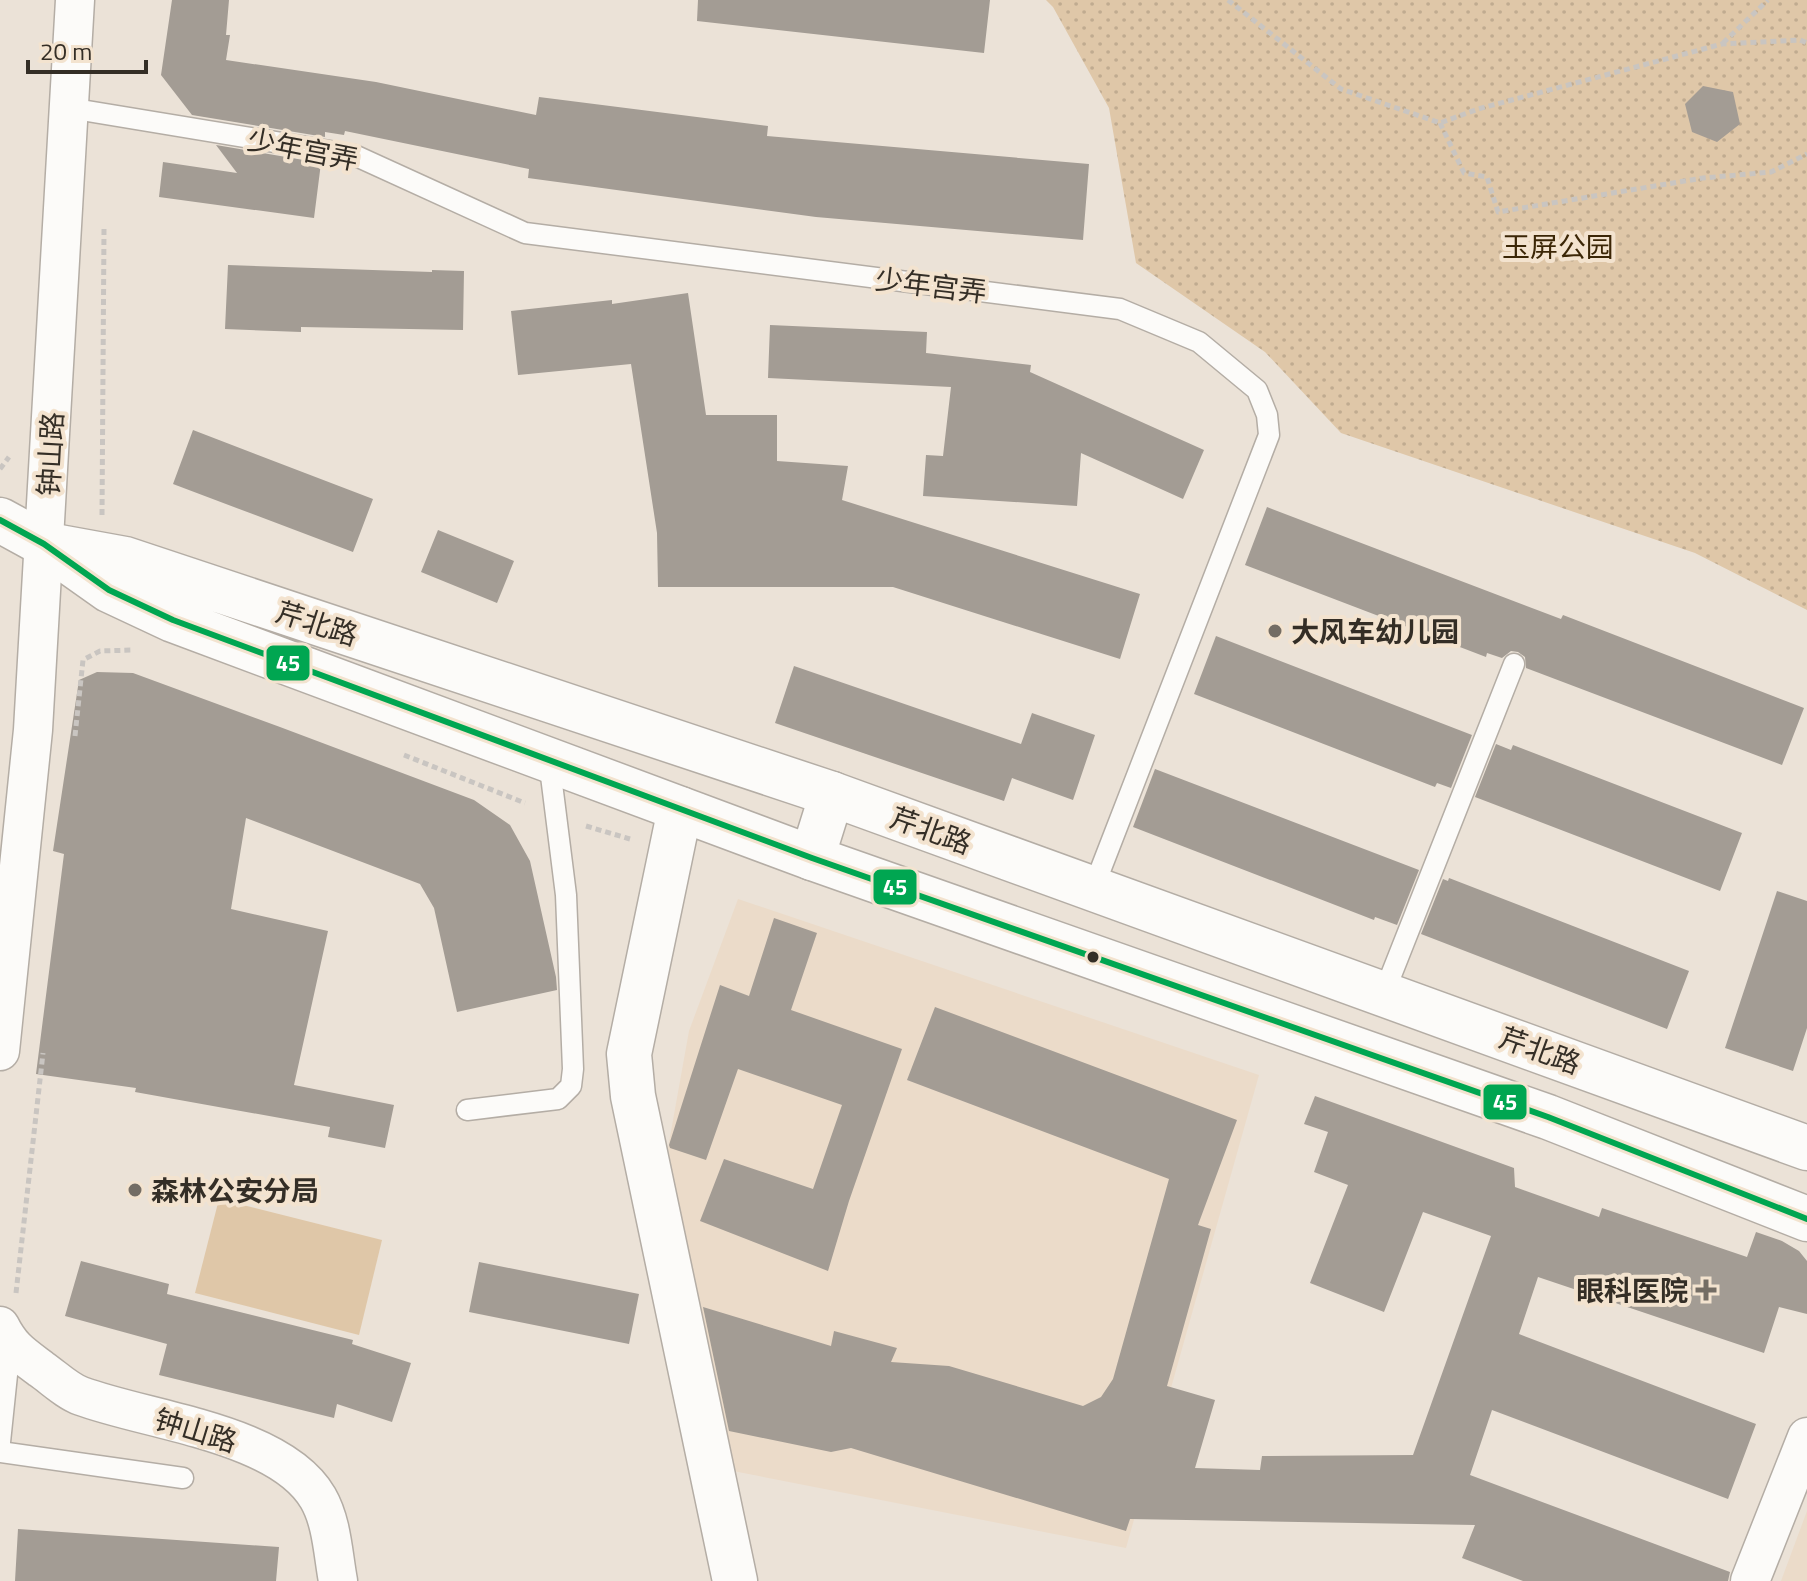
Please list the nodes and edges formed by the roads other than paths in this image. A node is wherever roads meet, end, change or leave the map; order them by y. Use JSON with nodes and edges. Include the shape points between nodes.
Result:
{"nodes":[{"id":1,"x":75,"y":0,"type":"edge"},
{"id":2,"x":69,"y":108,"type":"junction"},
{"id":3,"x":0,"y":520,"type":"edge"},
{"id":4,"x":44,"y":544,"type":"junction"},
{"id":5,"x":1514,"y":664,"type":"dead end"},
{"id":6,"x":549,"y":760,"type":"junction"},
{"id":7,"x":832,"y":794,"type":"junction"},
{"id":8,"x":680,"y":809,"type":"junction"},
{"id":9,"x":812,"y":858,"type":"junction"},
{"id":10,"x":1093,"y":889,"type":"junction"},
{"id":11,"x":1384,"y":993,"type":"junction"},
{"id":12,"x":0,"y":1051,"type":"edge"},
{"id":13,"x":467,"y":1110,"type":"dead end"},
{"id":14,"x":1807,"y":1148,"type":"edge"},
{"id":15,"x":1807,"y":1219,"type":"edge"},
{"id":16,"x":5,"y":1336,"type":"edge"},
{"id":17,"x":1807,"y":1437,"type":"edge"},
{"id":18,"x":0,"y":1442,"type":"edge"},
{"id":19,"x":0,"y":1452,"type":"edge"},
{"id":20,"x":183,"y":1478,"type":"dead end"},
{"id":21,"x":338,"y":1581,"type":"edge"},
{"id":22,"x":735,"y":1581,"type":"edge"},
{"id":23,"x":1750,"y":1581,"type":"edge"}],
"edges":[{"from":1,"to":2,"type":"street","name":"钟山路"},
{"from":2,"to":4,"type":"street","name":"钟山路"},
{"from":2,"to":10,"type":"lane","name":"少年宫弄","via":[[354,155],[525,233],[1120,309],[1199,342],[1257,390],[1269,435]]},
{"from":3,"to":4,"type":"main road","name":"芹北路"},
{"from":4,"to":6,"type":"main road","name":"芹北路","via":[[109,590],[173,620]]},
{"from":4,"to":7,"type":"main road","name":"芹北路","via":[[125,559]]},
{"from":4,"to":12,"type":"street","name":"钟山路","via":[[33,730]]},
{"from":5,"to":11,"type":"lane"},
{"from":6,"to":8,"type":"main road","name":"芹北路"},
{"from":6,"to":13,"type":"lane","via":[[566,895],[571,1086],[558,1099]]},
{"from":7,"to":9,"type":"main road"},
{"from":7,"to":10,"type":"main road","name":"芹北路"},
{"from":8,"to":9,"type":"main road","name":"芹北路"},
{"from":8,"to":22,"type":"main road","via":[[629,1054],[633,1096]]},
{"from":9,"to":15,"type":"main road","name":"芹北路","via":[[1548,1117]]},
{"from":10,"to":11,"type":"main road","name":"芹北路"},
{"from":11,"to":14,"type":"main road","name":"芹北路"},
{"from":16,"to":18,"type":"lane"},
{"from":16,"to":21,"type":"street","name":"钟山路","via":[[78,1395],[241,1442],[276,1459],[305,1481],[319,1500]]},
{"from":17,"to":23,"type":"street"},
{"from":19,"to":20,"type":"lane"}]}
